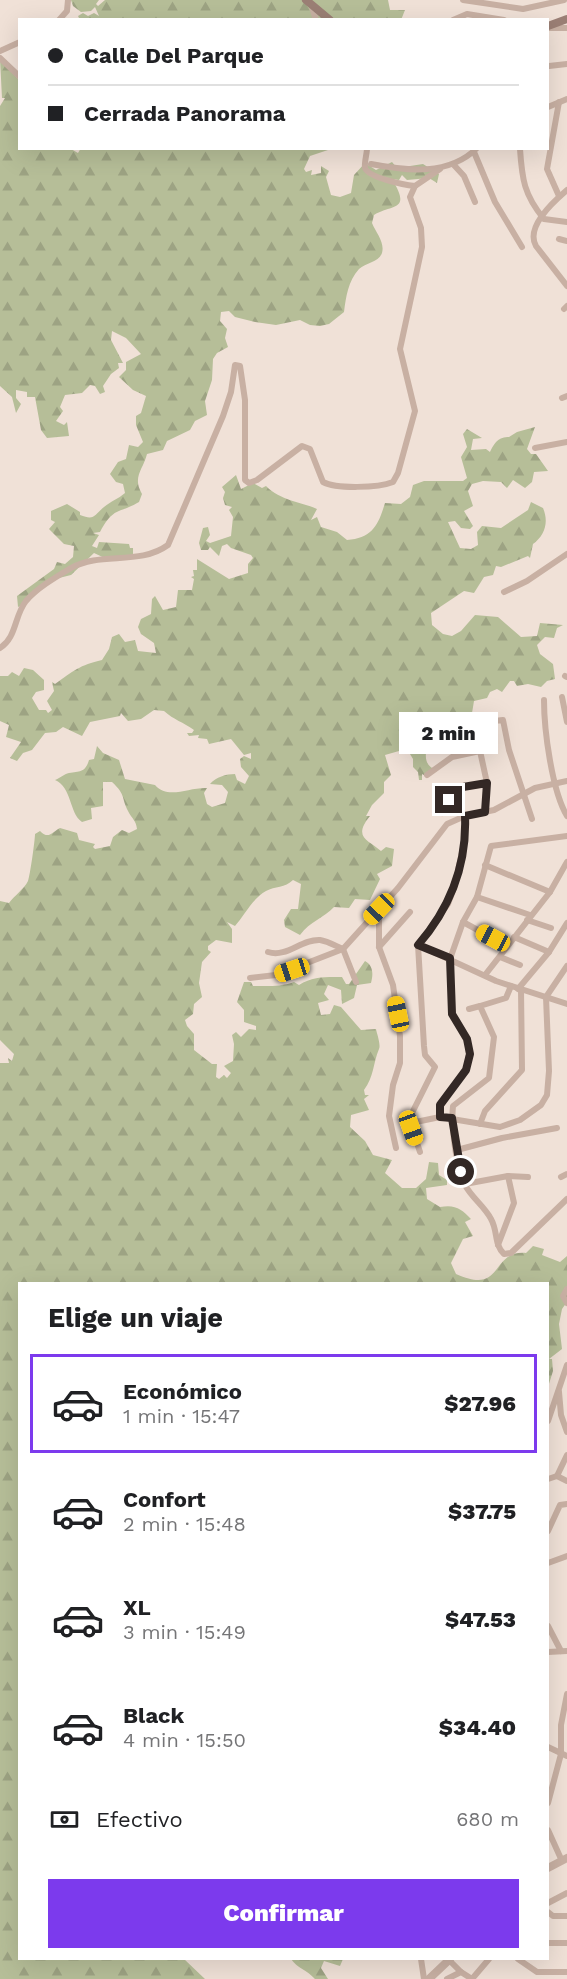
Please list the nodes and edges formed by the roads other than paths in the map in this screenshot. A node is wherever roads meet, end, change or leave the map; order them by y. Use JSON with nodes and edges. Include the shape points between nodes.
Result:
{"nodes":[{"id":1,"x":68,"y":0,"type":"edge"},
{"id":2,"x":463,"y":0,"type":"edge"},
{"id":3,"x":564,"y":0,"type":"edge"},
{"id":4,"x":309,"y":3,"type":"edge"},
{"id":5,"x":61,"y":18,"type":"edge"},
{"id":6,"x":315,"y":18,"type":"edge"},
{"id":7,"x":328,"y":18,"type":"edge"},
{"id":8,"x":455,"y":18,"type":"edge"},
{"id":9,"x":495,"y":18,"type":"edge"},
{"id":10,"x":567,"y":19,"type":"edge"},
{"id":11,"x":549,"y":27,"type":"edge"},
{"id":12,"x":549,"y":27,"type":"edge"},
{"id":13,"x":567,"y":28,"type":"edge"},
{"id":14,"x":18,"y":43,"type":"edge"},
{"id":15,"x":0,"y":51,"type":"edge"},
{"id":16,"x":0,"y":58,"type":"edge"},
{"id":17,"x":567,"y":64,"type":"edge"},
{"id":18,"x":549,"y":66,"type":"dead end"},
{"id":19,"x":18,"y":76,"type":"edge"},
{"id":20,"x":567,"y":99,"type":"edge"},
{"id":21,"x":559,"y":102,"type":"junction"},
{"id":22,"x":549,"y":107,"type":"edge"},
{"id":23,"x":368,"y":150,"type":"edge"},
{"id":24,"x":476,"y":150,"type":"edge"},
{"id":25,"x":520,"y":150,"type":"edge"},
{"id":26,"x":371,"y":164,"type":"dead end"},
{"id":27,"x":453,"y":164,"type":"junction"},
{"id":28,"x":440,"y":169,"type":"junction"},
{"id":29,"x":415,"y":186,"type":"junction"},
{"id":30,"x":567,"y":190,"type":"edge"},
{"id":31,"x":560,"y":196,"type":"junction"},
{"id":32,"x":475,"y":202,"type":"dead end"},
{"id":33,"x":542,"y":217,"type":"junction"},
{"id":34,"x":567,"y":222,"type":"edge"},
{"id":35,"x":560,"y":239,"type":"dead end"},
{"id":36,"x":567,"y":241,"type":"edge"},
{"id":37,"x":522,"y":247,"type":"dead end"},
{"id":38,"x":567,"y":286,"type":"edge"},
{"id":39,"x":567,"y":442,"type":"edge"},
{"id":40,"x":535,"y":448,"type":"dead end"},
{"id":41,"x":567,"y":554,"type":"edge"},
{"id":42,"x":504,"y":592,"type":"dead end"},
{"id":43,"x":0,"y":648,"type":"edge"},
{"id":44,"x":562,"y":697,"type":"dead end"},
{"id":45,"x":544,"y":700,"type":"dead end"},
{"id":46,"x":485,"y":722,"type":"dead end"},
{"id":47,"x":567,"y":722,"type":"edge"},
{"id":48,"x":427,"y":775,"type":"dead end"},
{"id":49,"x":567,"y":781,"type":"edge"},
{"id":50,"x":487,"y":783,"type":"junction"},
{"id":51,"x":555,"y":784,"type":"junction"},
{"id":52,"x":524,"y":793,"type":"junction"},
{"id":53,"x":485,"y":812,"type":"junction"},
{"id":54,"x":442,"y":813,"type":"dead end"},
{"id":55,"x":465,"y":816,"type":"junction"},
{"id":56,"x":567,"y":816,"type":"edge"},
{"id":57,"x":532,"y":819,"type":"dead end"},
{"id":58,"x":567,"y":836,"type":"edge"},
{"id":59,"x":567,"y":862,"type":"edge"},
{"id":60,"x":485,"y":865,"type":"junction"},
{"id":61,"x":550,"y":892,"type":"junction"},
{"id":62,"x":477,"y":897,"type":"junction"},
{"id":63,"x":379,"y":909,"type":"junction"},
{"id":64,"x":410,"y":912,"type":"dead end"},
{"id":65,"x":529,"y":918,"type":"junction"},
{"id":66,"x":463,"y":922,"type":"junction"},
{"id":67,"x":567,"y":923,"type":"edge"},
{"id":68,"x":551,"y":928,"type":"dead end"},
{"id":69,"x":514,"y":937,"type":"junction"},
{"id":70,"x":418,"y":945,"type":"junction"},
{"id":71,"x":379,"y":946,"type":"junction"},
{"id":72,"x":507,"y":946,"type":"junction"},
{"id":73,"x":343,"y":949,"type":"junction"},
{"id":74,"x":268,"y":952,"type":"dead end"},
{"id":75,"x":549,"y":952,"type":"junction"},
{"id":76,"x":500,"y":957,"type":"junction"},
{"id":77,"x":450,"y":958,"type":"junction"},
{"id":78,"x":520,"y":965,"type":"dead end"},
{"id":79,"x":567,"y":966,"type":"edge"},
{"id":80,"x":485,"y":975,"type":"junction"},
{"id":81,"x":250,"y":978,"type":"dead end"},
{"id":82,"x":356,"y":982,"type":"dead end"},
{"id":83,"x":511,"y":986,"type":"junction"},
{"id":84,"x":520,"y":989,"type":"junction"},
{"id":85,"x":546,"y":998,"type":"junction"},
{"id":86,"x":567,"y":1004,"type":"edge"},
{"id":87,"x":480,"y":1006,"type":"junction"},
{"id":88,"x":469,"y":1009,"type":"dead end"},
{"id":89,"x":440,"y":1117,"type":"junction"},
{"id":90,"x":452,"y":1118,"type":"junction"},
{"id":91,"x":411,"y":1123,"type":"junction"},
{"id":92,"x":480,"y":1124,"type":"junction"},
{"id":93,"x":558,"y":1128,"type":"dead end"},
{"id":94,"x":396,"y":1148,"type":"dead end"},
{"id":95,"x":457,"y":1150,"type":"junction"},
{"id":96,"x":420,"y":1152,"type":"dead end"},
{"id":97,"x":508,"y":1176,"type":"junction"},
{"id":98,"x":528,"y":1177,"type":"dead end"},
{"id":99,"x":465,"y":1184,"type":"junction"},
{"id":100,"x":567,"y":1199,"type":"edge"},
{"id":101,"x":497,"y":1246,"type":"junction"},
{"id":102,"x":567,"y":1289,"type":"edge"},
{"id":103,"x":567,"y":1303,"type":"edge"},
{"id":104,"x":567,"y":1365,"type":"edge"},
{"id":105,"x":561,"y":1379,"type":"junction"},
{"id":106,"x":549,"y":1418,"type":"edge"},
{"id":107,"x":567,"y":1431,"type":"edge"},
{"id":108,"x":567,"y":1455,"type":"edge"},
{"id":109,"x":556,"y":1476,"type":"junction"},
{"id":110,"x":549,"y":1479,"type":"edge"},
{"id":111,"x":567,"y":1480,"type":"edge"},
{"id":112,"x":567,"y":1504,"type":"edge"},
{"id":113,"x":549,"y":1529,"type":"edge"},
{"id":114,"x":567,"y":1557,"type":"edge"},
{"id":115,"x":549,"y":1563,"type":"edge"},
{"id":116,"x":549,"y":1628,"type":"edge"},
{"id":117,"x":564,"y":1651,"type":"edge"},
{"id":118,"x":549,"y":1652,"type":"edge"},
{"id":119,"x":567,"y":1694,"type":"edge"},
{"id":120,"x":549,"y":1747,"type":"edge"},
{"id":121,"x":563,"y":1754,"type":"edge"},
{"id":122,"x":549,"y":1800,"type":"edge"},
{"id":123,"x":549,"y":1832,"type":"edge"},
{"id":124,"x":564,"y":1860,"type":"edge"},
{"id":125,"x":549,"y":1868,"type":"edge"},
{"id":126,"x":567,"y":1893,"type":"edge"},
{"id":127,"x":549,"y":1902,"type":"edge"},
{"id":128,"x":549,"y":1913,"type":"edge"},
{"id":129,"x":567,"y":1916,"type":"edge"},
{"id":130,"x":549,"y":1943,"type":"edge"},
{"id":131,"x":567,"y":1943,"type":"edge"},
{"id":132,"x":421,"y":1960,"type":"edge"},
{"id":133,"x":449,"y":1960,"type":"edge"},
{"id":134,"x":488,"y":1960,"type":"edge"},
{"id":135,"x":519,"y":1960,"type":"edge"},
{"id":136,"x":461,"y":1972,"type":"junction"},
{"id":137,"x":567,"y":1972,"type":"edge"},
{"id":138,"x":424,"y":1979,"type":"edge"},
{"id":139,"x":429,"y":1979,"type":"edge"},
{"id":140,"x":447,"y":1979,"type":"edge"},
{"id":141,"x":472,"y":1979,"type":"edge"}],
"edges":[{"from":1,"to":5,"type":"street","via":[[67,11]]},
{"from":2,"to":3,"type":"street","via":[[523,9]]},
{"from":4,"to":6,"type":"street"},
{"from":4,"to":7,"type":"main road"},
{"from":8,"to":9,"type":"street","via":[[460,14],[477,14]]},
{"from":10,"to":11,"type":"main road"},
{"from":12,"to":13,"type":"street"},
{"from":14,"to":15,"type":"street"},
{"from":16,"to":19,"type":"street"},
{"from":17,"to":18,"type":"street"},
{"from":20,"to":21,"type":"street"},
{"from":21,"to":22,"type":"street"},
{"from":21,"to":31,"type":"street","via":[[547,169]]},
{"from":23,"to":29,"type":"street","via":[[368,172]]},
{"from":24,"to":27,"type":"street"},
{"from":24,"to":37,"type":"street","via":[[495,202]]},
{"from":25,"to":33,"type":"street","via":[[524,188]]},
{"from":26,"to":28,"type":"street"},
{"from":27,"to":28,"type":"street"},
{"from":27,"to":32,"type":"street","via":[[464,176]]},
{"from":28,"to":29,"type":"street"},
{"from":29,"to":43,"type":"street","via":[[410,197],[423,247],[400,349],[415,411],[393,482],[381,486],[331,487],[322,482],[310,449],[302,446],[249,483],[245,480],[245,400],[240,366],[235,365],[223,416],[168,545],[149,555],[96,559],[71,568],[27,600],[11,638]]},
{"from":30,"to":31,"type":"street"},
{"from":31,"to":33,"type":"street"},
{"from":33,"to":34,"type":"street"},
{"from":33,"to":38,"type":"street","via":[[533,238]]},
{"from":35,"to":36,"type":"street"},
{"from":39,"to":40,"type":"street"},
{"from":41,"to":42,"type":"street"},
{"from":44,"to":47,"type":"street"},
{"from":45,"to":51,"type":"street"},
{"from":46,"to":52,"type":"street","via":[[503,720]]},
{"from":48,"to":50,"type":"street","via":[[452,757],[480,751]]},
{"from":49,"to":51,"type":"street"},
{"from":50,"to":53,"type":"street"},
{"from":50,"to":54,"type":"street","via":[[457,788]]},
{"from":51,"to":52,"type":"street"},
{"from":51,"to":56,"type":"street"},
{"from":52,"to":53,"type":"street"},
{"from":52,"to":57,"type":"street"},
{"from":53,"to":55,"type":"street"},
{"from":55,"to":63,"type":"street","via":[[442,828]]},
{"from":55,"to":70,"type":"street","via":[[465,839],[454,888],[448,904]]},
{"from":58,"to":60,"type":"street","via":[[491,846]]},
{"from":59,"to":61,"type":"street"},
{"from":60,"to":61,"type":"street"},
{"from":60,"to":62,"type":"street"},
{"from":61,"to":65,"type":"street"},
{"from":62,"to":65,"type":"street"},
{"from":62,"to":66,"type":"street"},
{"from":63,"to":71,"type":"street"},
{"from":63,"to":73,"type":"street"},
{"from":64,"to":71,"type":"street"},
{"from":65,"to":68,"type":"street"},
{"from":65,"to":69,"type":"street"},
{"from":66,"to":72,"type":"street"},
{"from":66,"to":77,"type":"street"},
{"from":67,"to":75,"type":"street"},
{"from":69,"to":72,"type":"street"},
{"from":69,"to":75,"type":"street"},
{"from":70,"to":77,"type":"street"},
{"from":70,"to":91,"type":"street","via":[[423,1046],[435,1067],[410,1112]]},
{"from":71,"to":94,"type":"street","via":[[393,985],[400,1036],[400,1063],[390,1116]]},
{"from":72,"to":76,"type":"street"},
{"from":73,"to":74,"type":"street","via":[[321,940],[277,955]]},
{"from":73,"to":81,"type":"street","via":[[276,975]]},
{"from":73,"to":82,"type":"street"},
{"from":75,"to":84,"type":"street"},
{"from":76,"to":78,"type":"street"},
{"from":76,"to":80,"type":"street"},
{"from":77,"to":80,"type":"street"},
{"from":77,"to":89,"type":"street","via":[[452,1014],[467,1039],[470,1054],[466,1070],[440,1105]]},
{"from":79,"to":85,"type":"street"},
{"from":80,"to":83,"type":"street"},
{"from":83,"to":84,"type":"street"},
{"from":83,"to":87,"type":"street","via":[[506,998]]},
{"from":84,"to":85,"type":"street"},
{"from":84,"to":92,"type":"street","via":[[522,1070],[485,1111]]},
{"from":85,"to":86,"type":"street"},
{"from":85,"to":92,"type":"street","via":[[547,1095],[541,1105],[520,1120],[500,1127]]},
{"from":87,"to":88,"type":"street"},
{"from":87,"to":90,"type":"street","via":[[494,1037],[490,1072],[485,1083],[458,1099]]},
{"from":89,"to":90,"type":"street"},
{"from":89,"to":91,"type":"street"},
{"from":90,"to":92,"type":"street"},
{"from":90,"to":95,"type":"street"},
{"from":91,"to":96,"type":"street"},
{"from":93,"to":95,"type":"street"},
{"from":95,"to":99,"type":"street"},
{"from":97,"to":98,"type":"street"},
{"from":97,"to":99,"type":"street"},
{"from":97,"to":101,"type":"street","via":[[514,1203]]},
{"from":99,"to":101,"type":"street","via":[[491,1219]]},
{"from":100,"to":101,"type":"street","via":[[511,1253],[504,1254]]},
{"from":102,"to":103,"type":"street","via":[[563,1296]]},
{"from":104,"to":105,"type":"street"},
{"from":105,"to":106,"type":"street"},
{"from":105,"to":107,"type":"street","via":[[559,1405]]},
{"from":108,"to":109,"type":"street"},
{"from":109,"to":110,"type":"street"},
{"from":109,"to":111,"type":"street"},
{"from":112,"to":113,"type":"street","via":[[560,1505]]},
{"from":114,"to":115,"type":"street"},
{"from":116,"to":117,"type":"street"},
{"from":117,"to":118,"type":"street"},
{"from":119,"to":121,"type":"street","via":[[561,1725]]},
{"from":120,"to":121,"type":"street"},
{"from":121,"to":122,"type":"street"},
{"from":123,"to":124,"type":"street"},
{"from":124,"to":125,"type":"street"},
{"from":126,"to":127,"type":"street"},
{"from":128,"to":129,"type":"street"},
{"from":130,"to":131,"type":"street"},
{"from":132,"to":138,"type":"street"},
{"from":133,"to":136,"type":"street"},
{"from":133,"to":139,"type":"street"},
{"from":134,"to":141,"type":"street"},
{"from":135,"to":137,"type":"street","via":[[537,1972]]},
{"from":136,"to":140,"type":"street"},
{"from":136,"to":141,"type":"street"}]}
